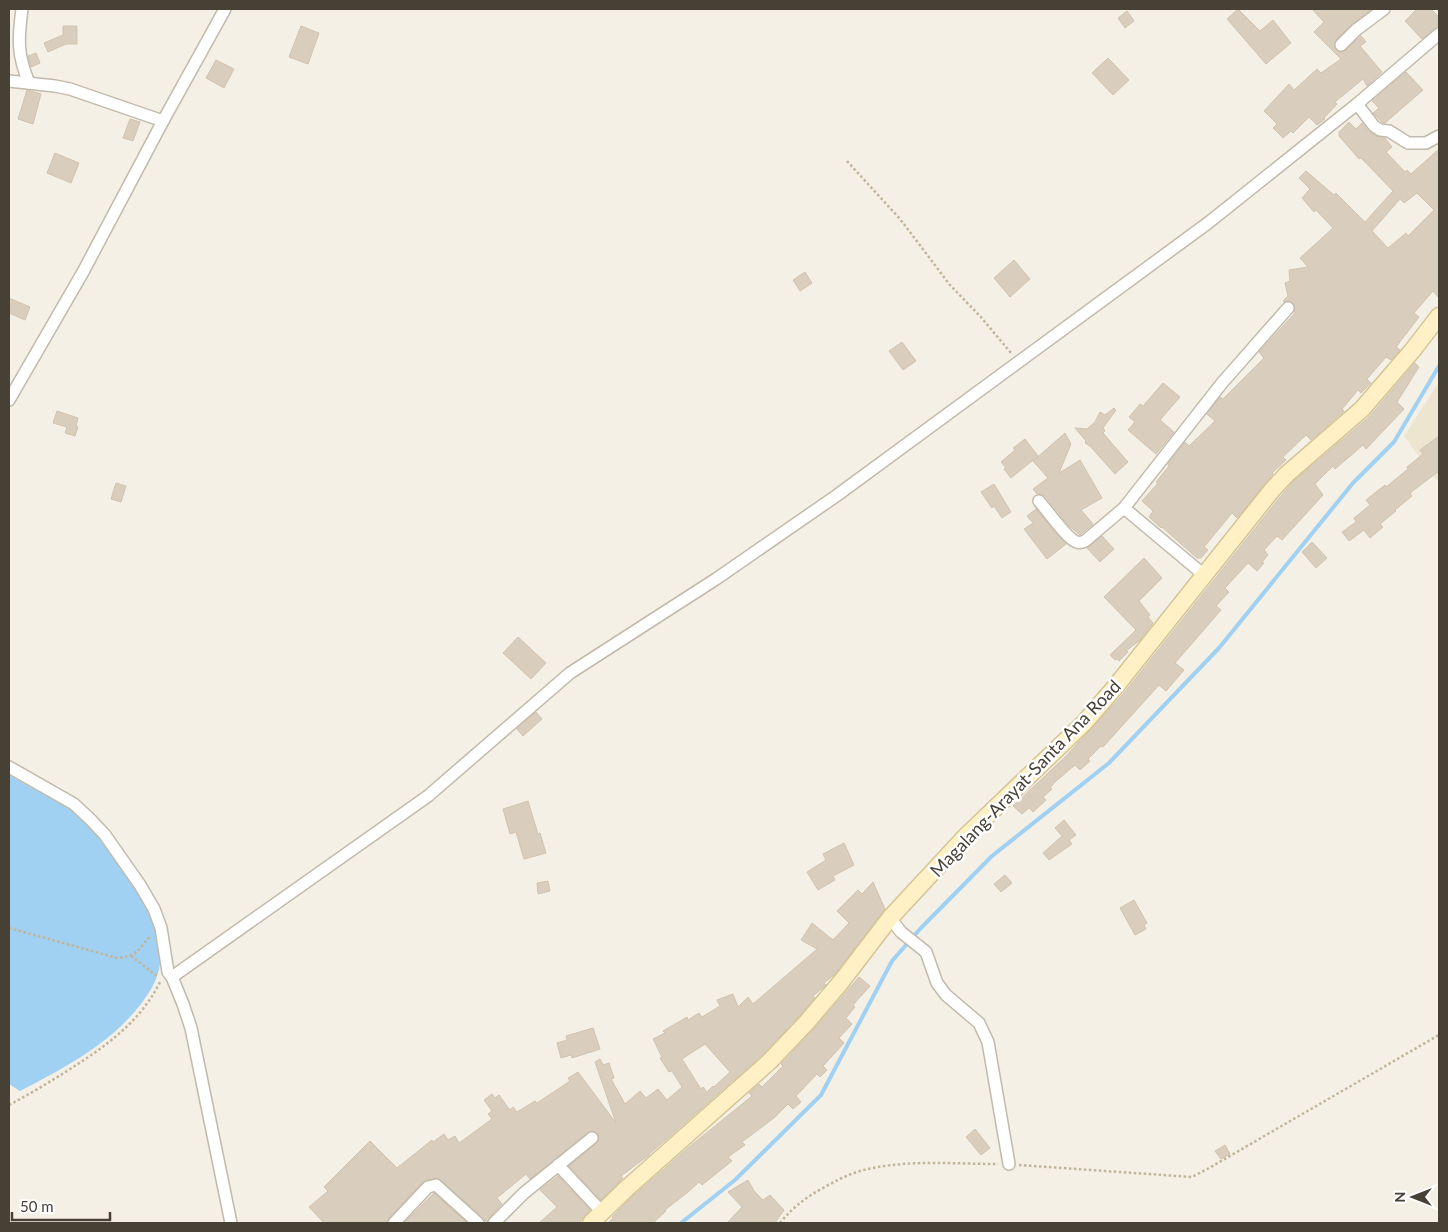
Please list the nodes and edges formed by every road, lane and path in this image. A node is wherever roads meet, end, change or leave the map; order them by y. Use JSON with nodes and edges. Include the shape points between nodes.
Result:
{"nodes":[{"id":1,"x":22,"y":9,"type":"edge"},
{"id":2,"x":225,"y":9,"type":"edge"},
{"id":3,"x":1384,"y":9,"type":"edge"},
{"id":4,"x":1437,"y":39,"type":"edge"},
{"id":5,"x":1341,"y":45,"type":"dead end"},
{"id":6,"x":9,"y":81,"type":"edge"},
{"id":7,"x":30,"y":83,"type":"junction"},
{"id":8,"x":1357,"y":104,"type":"junction"},
{"id":9,"x":163,"y":120,"type":"junction"},
{"id":10,"x":1439,"y":136,"type":"edge"},
{"id":11,"x":847,"y":160,"type":"dead end"},
{"id":12,"x":1288,"y":308,"type":"dead end"},
{"id":13,"x":1439,"y":316,"type":"edge"},
{"id":14,"x":1018,"y":362,"type":"junction"},
{"id":15,"x":9,"y":400,"type":"edge"},
{"id":16,"x":1040,"y":501,"type":"dead end"},
{"id":17,"x":1124,"y":508,"type":"junction"},
{"id":18,"x":1204,"y":575,"type":"junction"},
{"id":19,"x":9,"y":767,"type":"edge"},
{"id":20,"x":890,"y":918,"type":"junction"},
{"id":21,"x":9,"y":928,"type":"edge"},
{"id":22,"x":161,"y":928,"type":"junction"},
{"id":23,"x":131,"y":956,"type":"junction"},
{"id":24,"x":172,"y":977,"type":"junction"},
{"id":25,"x":1439,"y":1036,"type":"edge"},
{"id":26,"x":9,"y":1105,"type":"edge"},
{"id":27,"x":592,"y":1138,"type":"dead end"},
{"id":28,"x":1009,"y":1164,"type":"junction"},
{"id":29,"x":558,"y":1165,"type":"junction"},
{"id":30,"x":597,"y":1217,"type":"edge"},
{"id":31,"x":231,"y":1223,"type":"edge"},
{"id":32,"x":394,"y":1223,"type":"edge"},
{"id":33,"x":478,"y":1223,"type":"edge"},
{"id":34,"x":494,"y":1223,"type":"edge"},
{"id":35,"x":780,"y":1223,"type":"edge"}],
"edges":[{"from":1,"to":7,"type":"street","via":[[19,52]]},
{"from":2,"to":9,"type":"street"},
{"from":3,"to":5,"type":"street"},
{"from":4,"to":8,"type":"street"},
{"from":6,"to":7,"type":"street"},
{"from":7,"to":9,"type":"street","via":[[70,90]]},
{"from":8,"to":10,"type":"street","via":[[1374,126],[1408,143],[1426,144]]},
{"from":8,"to":14,"type":"street","via":[[1208,223]]},
{"from":9,"to":15,"type":"street"},
{"from":11,"to":14,"type":"path"},
{"from":12,"to":17,"type":"street","via":[[1222,384]]},
{"from":13,"to":18,"type":"main road","name":"Magalang-Arayat-Santa Ana Road","via":[[1362,409],[1272,490]]},
{"from":14,"to":24,"type":"street","via":[[716,579],[570,673],[428,796]]},
{"from":16,"to":17,"type":"street","via":[[1078,543],[1085,541]]},
{"from":17,"to":18,"type":"street"},
{"from":18,"to":20,"type":"main road","name":"Magalang-Arayat-Santa Ana Road","via":[[1084,722],[966,836]]},
{"from":19,"to":22,"type":"street","via":[[74,804],[91,820],[140,885]]},
{"from":20,"to":28,"type":"street","via":[[901,932],[926,952],[937,983],[979,1023],[984,1032]]},
{"from":20,"to":30,"type":"main road","name":"Magalang-Arayat-Santa Ana Road","via":[[830,996],[770,1061]]},
{"from":21,"to":23,"type":"path","via":[[106,956]]},
{"from":22,"to":23,"type":"path","via":[[155,930]]},
{"from":22,"to":24,"type":"street","via":[[168,972]]},
{"from":23,"to":26,"type":"path","via":[[162,980],[150,1002],[120,1034]]},
{"from":24,"to":31,"type":"street","via":[[191,1028]]},
{"from":25,"to":28,"type":"path","via":[[1192,1177]]},
{"from":27,"to":29,"type":"street"},
{"from":28,"to":35,"type":"path","via":[[909,1164],[859,1171],[839,1178],[806,1198]]},
{"from":29,"to":30,"type":"street"},
{"from":29,"to":34,"type":"street","via":[[524,1192]]},
{"from":32,"to":33,"type":"street","via":[[428,1186],[436,1185]]}]}
